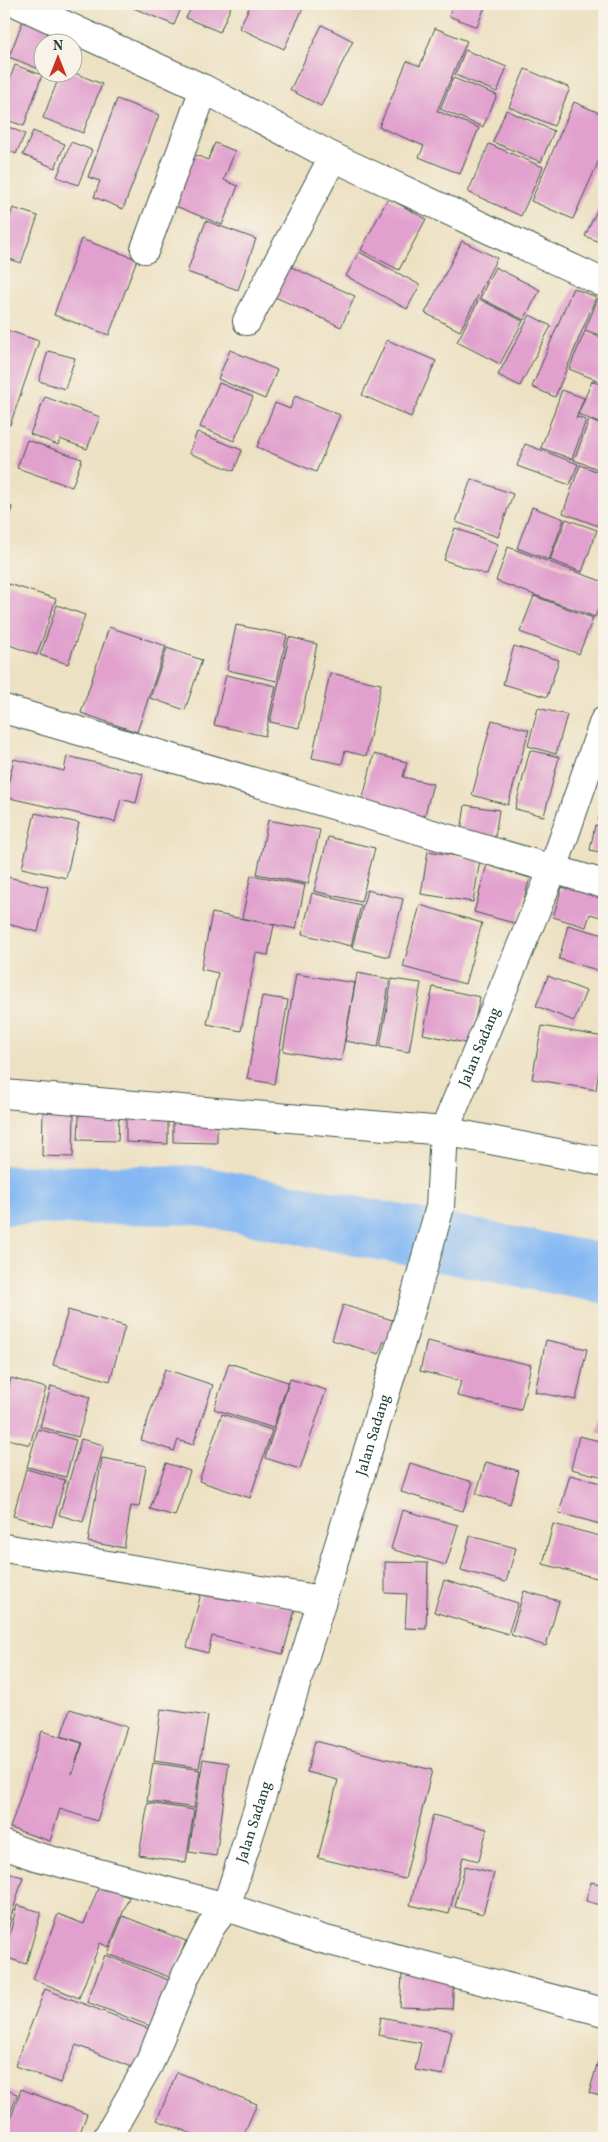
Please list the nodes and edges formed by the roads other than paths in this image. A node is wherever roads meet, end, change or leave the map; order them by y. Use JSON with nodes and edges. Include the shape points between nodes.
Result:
{"nodes":[{"id":1,"x":19,"y":4,"type":"edge"},
{"id":2,"x":204,"y":89,"type":"junction"},
{"id":3,"x":333,"y":157,"type":"junction"},
{"id":4,"x":145,"y":249,"type":"dead end"},
{"id":5,"x":604,"y":283,"type":"edge"},
{"id":6,"x":247,"y":321,"type":"dead end"},
{"id":7,"x":4,"y":709,"type":"edge"},
{"id":8,"x":604,"y":721,"type":"edge"},
{"id":9,"x":553,"y":869,"type":"junction"},
{"id":10,"x":604,"y":884,"type":"edge"},
{"id":11,"x":4,"y":1094,"type":"edge"},
{"id":12,"x":444,"y":1131,"type":"junction"},
{"id":13,"x":604,"y":1162,"type":"edge"},
{"id":14,"x":4,"y":1548,"type":"edge"},
{"id":15,"x":322,"y":1600,"type":"junction"},
{"id":16,"x":4,"y":1845,"type":"edge"},
{"id":17,"x":226,"y":1907,"type":"junction"},
{"id":18,"x":604,"y":2012,"type":"edge"},
{"id":19,"x":107,"y":2138,"type":"edge"}],
"edges":[{"from":1,"to":2,"type":"street"},
{"from":2,"to":3,"type":"street"},
{"from":2,"to":4,"type":"street"},
{"from":3,"to":5,"type":"street"},
{"from":3,"to":6,"type":"street"},
{"from":7,"to":9,"type":"street"},
{"from":8,"to":9,"type":"street","name":"Jalan Sadang"},
{"from":9,"to":10,"type":"street"},
{"from":9,"to":12,"type":"street","name":"Jalan Sadang"},
{"from":11,"to":12,"type":"street"},
{"from":12,"to":13,"type":"street"},
{"from":12,"to":15,"type":"street","name":"Jalan Sadang","via":[[440,1207]]},
{"from":14,"to":15,"type":"street"},
{"from":15,"to":17,"type":"street","name":"Jalan Sadang"},
{"from":16,"to":17,"type":"street"},
{"from":17,"to":18,"type":"street","via":[[322,1939]]},
{"from":17,"to":19,"type":"street","name":"Jalan Sadang","via":[[212,1925],[186,1975],[149,2064]]}]}
